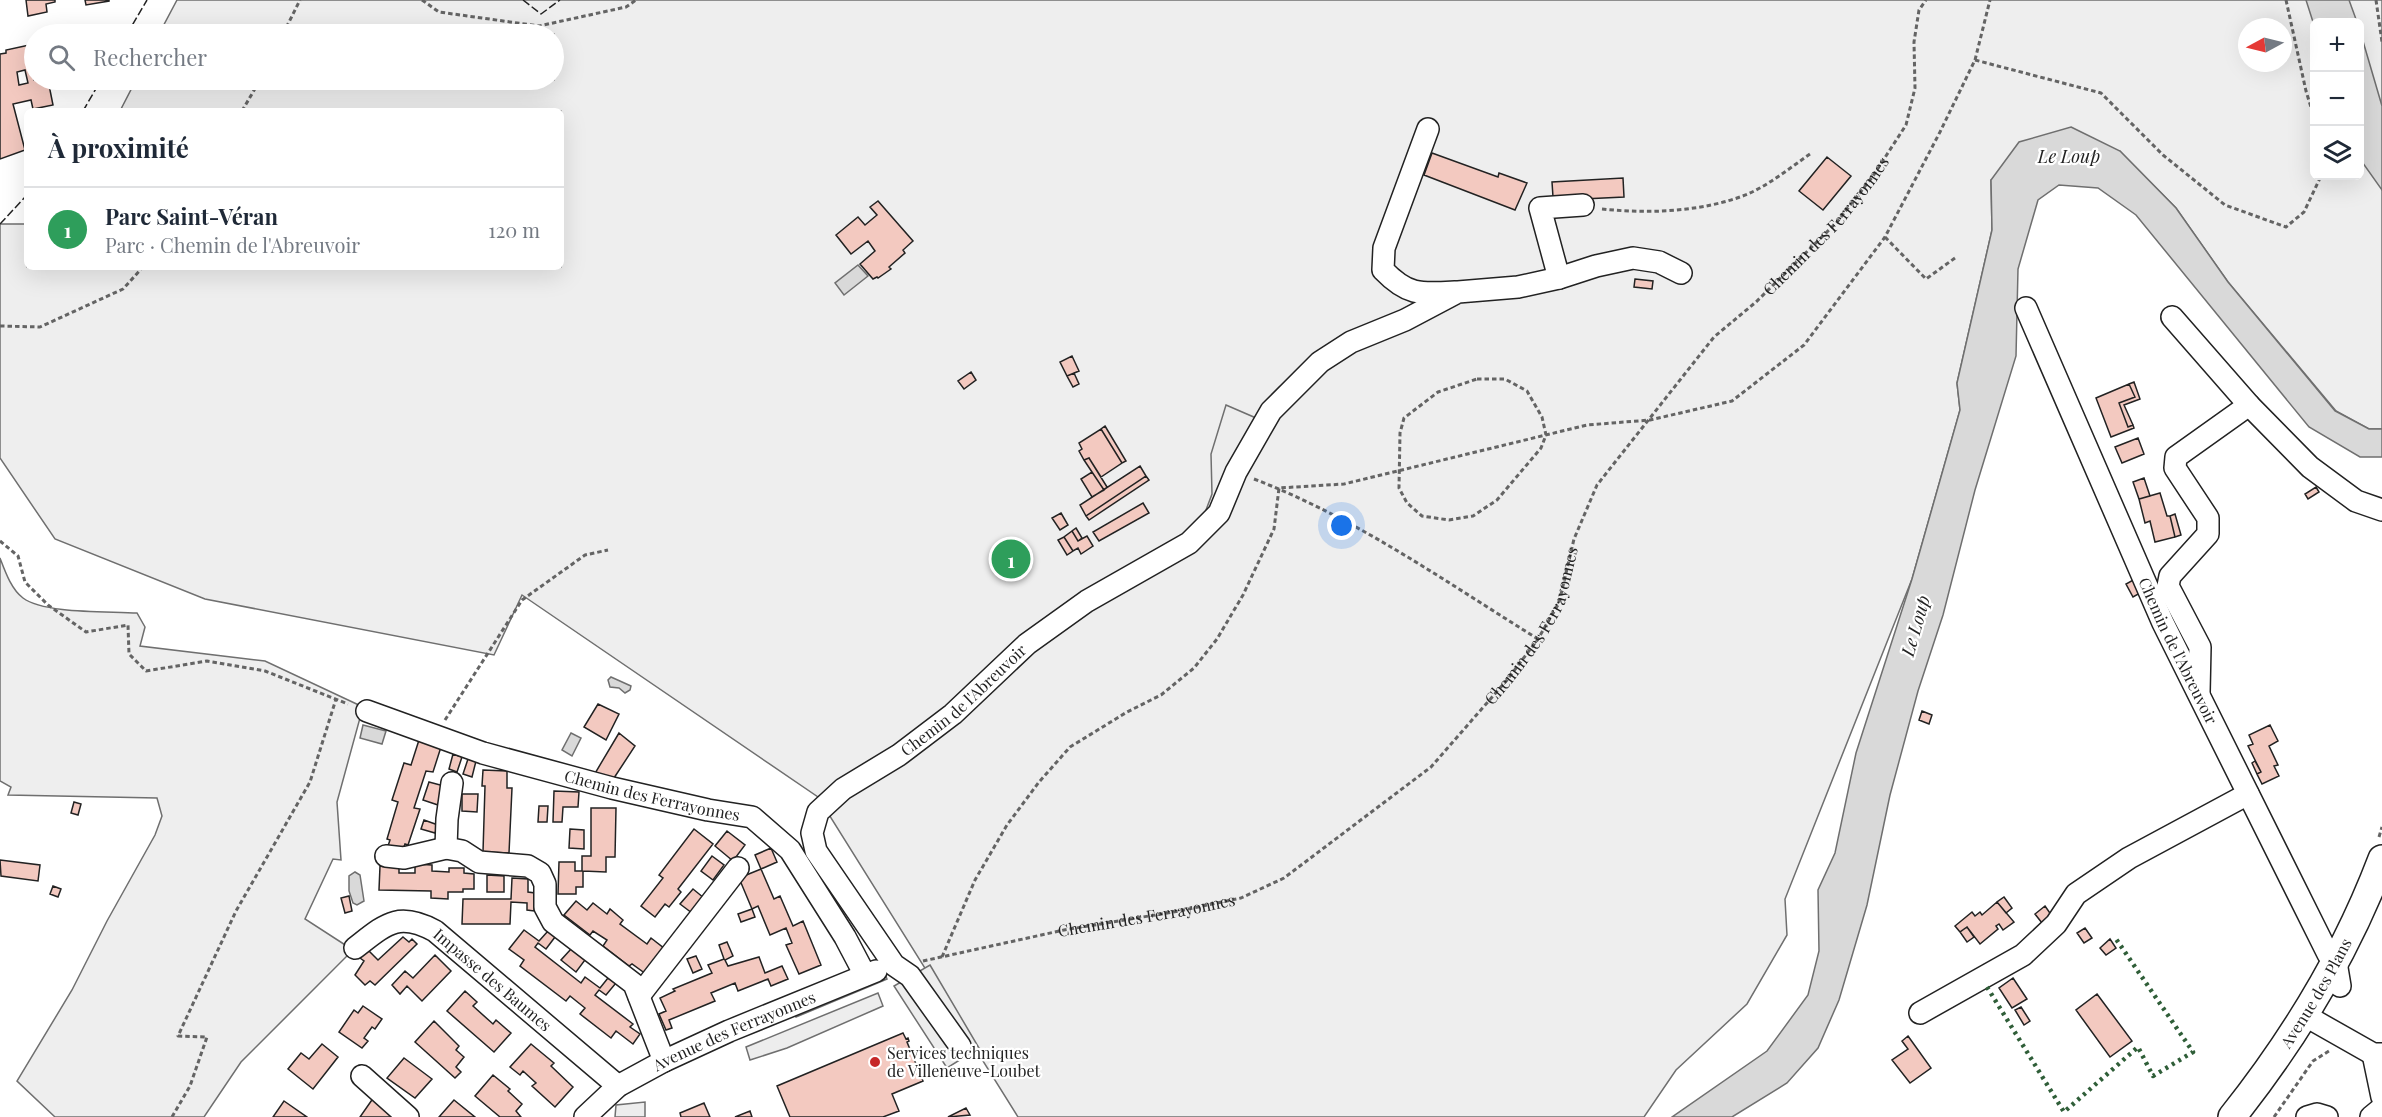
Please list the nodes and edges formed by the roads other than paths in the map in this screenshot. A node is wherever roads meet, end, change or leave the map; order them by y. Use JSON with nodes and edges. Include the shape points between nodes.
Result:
{"nodes":[{"id":1,"x":1428,"y":129,"type":"dead end"},
{"id":2,"x":1583,"y":205,"type":"road end"},
{"id":3,"x":1681,"y":273,"type":"dead end"},
{"id":4,"x":1559,"y":278,"type":"junction"},
{"id":5,"x":1458,"y":292,"type":"junction"},
{"id":6,"x":2026,"y":308,"type":"dead end"},
{"id":7,"x":2172,"y":317,"type":"dead end"},
{"id":8,"x":2249,"y":405,"type":"junction"},
{"id":9,"x":2382,"y":510,"type":"edge"},
{"id":10,"x":2199,"y":696,"type":"junction"},
{"id":11,"x":367,"y":711,"type":"road end"},
{"id":12,"x":452,"y":783,"type":"dead end"},
{"id":13,"x":2248,"y":794,"type":"junction"},
{"id":14,"x":446,"y":848,"type":"junction"},
{"id":15,"x":386,"y":856,"type":"dead end"},
{"id":16,"x":2382,"y":859,"type":"edge"},
{"id":17,"x":738,"y":868,"type":"dead end"},
{"id":18,"x":2382,"y":898,"type":"edge"},
{"id":19,"x":355,"y":948,"type":"dead end"},
{"id":20,"x":894,"y":965,"type":"junction"},
{"id":21,"x":2338,"y":974,"type":"junction"},
{"id":22,"x":865,"y":975,"type":"junction"},
{"id":23,"x":639,"y":996,"type":"junction"},
{"id":24,"x":1920,"y":1013,"type":"dead end"},
{"id":25,"x":2312,"y":1020,"type":"junction"},
{"id":26,"x":960,"y":1046,"type":"dead end"},
{"id":27,"x":2377,"y":1054,"type":"edge"},
{"id":28,"x":664,"y":1061,"type":"junction"},
{"id":29,"x":362,"y":1076,"type":"dead end"},
{"id":30,"x":618,"y":1086,"type":"junction"},
{"id":31,"x":2382,"y":1097,"type":"edge"},
{"id":32,"x":2382,"y":1108,"type":"edge"},
{"id":33,"x":408,"y":1117,"type":"edge"},
{"id":34,"x":585,"y":1117,"type":"edge"},
{"id":35,"x":2232,"y":1117,"type":"edge"},
{"id":36,"x":2253,"y":1117,"type":"edge"},
{"id":37,"x":2307,"y":1117,"type":"edge"},
{"id":38,"x":2327,"y":1117,"type":"edge"},
{"id":39,"x":2371,"y":1117,"type":"edge"}],
"edges":[{"from":1,"to":5,"type":"street","via":[[1384,248],[1383,270],[1398,285],[1424,294]]},
{"from":2,"to":4,"type":"street","via":[[1540,208]]},
{"from":3,"to":4,"type":"street","via":[[1659,262],[1633,258]]},
{"from":4,"to":5,"type":"street","via":[[1518,287]]},
{"from":5,"to":20,"type":"street","name":"Chemin de l'Abreuvoir","via":[[1406,320],[1351,342],[1320,362],[1271,411],[1236,472],[1219,513],[1189,543],[1087,601],[1027,644],[953,714],[899,755],[843,789],[818,812],[812,833],[816,851]]},
{"from":6,"to":10,"type":"street","name":"Chemin de l'Abreuvoir","via":[[2163,623]]},
{"from":7,"to":8,"type":"street"},
{"from":8,"to":9,"type":"street","via":[[2310,467],[2356,501]]},
{"from":8,"to":10,"type":"street","via":[[2176,457],[2175,468],[2208,518],[2208,534],[2170,576],[2168,586],[2200,647]]},
{"from":10,"to":13,"type":"street","name":"Chemin de l'Abreuvoir"},
{"from":11,"to":22,"type":"street","name":"Chemin des Ferrayonnes","via":[[483,753],[612,788],[752,817],[790,850]]},
{"from":12,"to":14,"type":"street"},
{"from":13,"to":21,"type":"street","name":"Chemin de l'Abreuvoir"},
{"from":13,"to":24,"type":"street","via":[[2129,858],[2076,894],[2056,924],[2023,955]]},
{"from":14,"to":15,"type":"street","via":[[404,858]]},
{"from":14,"to":23,"type":"street","via":[[462,851],[479,862],[528,866],[540,873],[545,884],[545,908],[553,922],[634,984]]},
{"from":16,"to":21,"type":"main road","name":"Avenue des Plans"},
{"from":17,"to":23,"type":"street"},
{"from":18,"to":21,"type":"main road","name":"Avenue des Plans","via":[[2364,940]]},
{"from":19,"to":30,"type":"street","name":"Impasse des Baumes","via":[[381,928],[400,921],[418,922],[435,931]]},
{"from":20,"to":22,"type":"street","name":"Avenue des Ferrayonnes"},
{"from":20,"to":26,"type":"street","name":"Chemin de l'Abreuvoir","via":[[910,976]]},
{"from":21,"to":25,"type":"main road","name":"Avenue des Plans"},
{"from":22,"to":28,"type":"street","name":"Avenue des Ferrayonnes"},
{"from":23,"to":28,"type":"street"},
{"from":25,"to":27,"type":"street"},
{"from":25,"to":35,"type":"main road","name":"Avenue des Plans"},
{"from":25,"to":36,"type":"main road","name":"Avenue des Plans","via":[[2272,1094]]},
{"from":27,"to":31,"type":"street"},
{"from":28,"to":30,"type":"street","name":"Avenue des Ferrayonnes"},
{"from":29,"to":33,"type":"street"},
{"from":30,"to":34,"type":"street","name":"Avenue des Ferrayonnes"},
{"from":32,"to":39,"type":"street"},
{"from":37,"to":38,"type":"street"}]}
